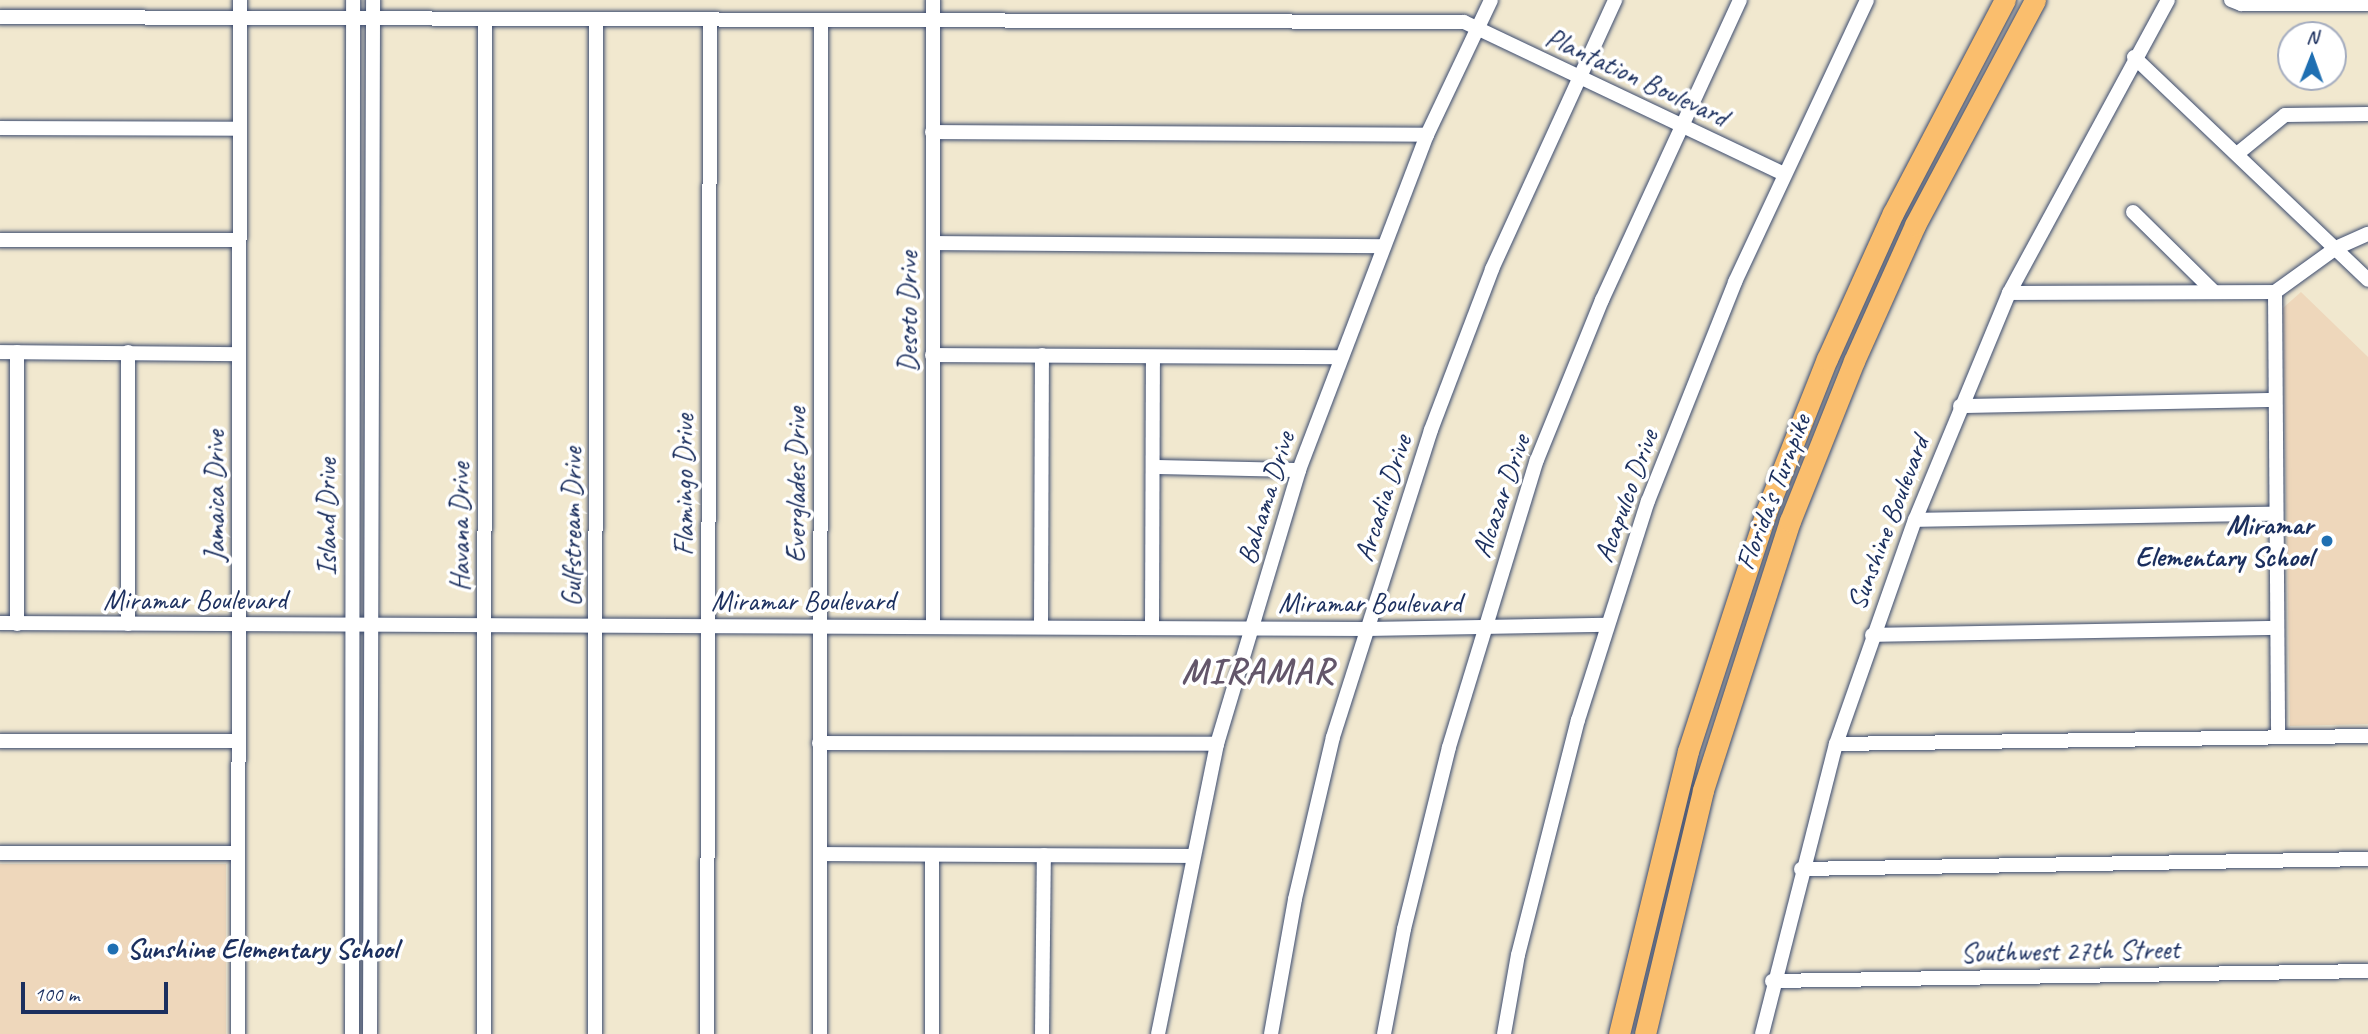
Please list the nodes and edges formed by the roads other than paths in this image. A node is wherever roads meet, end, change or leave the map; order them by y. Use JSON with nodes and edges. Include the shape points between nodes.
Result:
{"nodes":[{"id":1,"x":240,"y":0,"type":"edge"},
{"id":2,"x":353,"y":0,"type":"edge"},
{"id":3,"x":373,"y":0,"type":"edge"},
{"id":4,"x":933,"y":0,"type":"edge"},
{"id":5,"x":1491,"y":0,"type":"edge"},
{"id":6,"x":1615,"y":0,"type":"edge"},
{"id":7,"x":1740,"y":0,"type":"edge"},
{"id":8,"x":1867,"y":0,"type":"edge"},
{"id":9,"x":2005,"y":0,"type":"edge"},
{"id":10,"x":2035,"y":0,"type":"edge"},
{"id":11,"x":2168,"y":0,"type":"edge"},
{"id":12,"x":2231,"y":0,"type":"edge"},
{"id":13,"x":2368,"y":4,"type":"edge"},
{"id":14,"x":0,"y":17,"type":"edge"},
{"id":15,"x":240,"y":18,"type":"junction"},
{"id":16,"x":353,"y":19,"type":"junction"},
{"id":17,"x":373,"y":19,"type":"junction"},
{"id":18,"x":485,"y":19,"type":"junction"},
{"id":19,"x":596,"y":20,"type":"junction"},
{"id":20,"x":710,"y":20,"type":"junction"},
{"id":21,"x":821,"y":20,"type":"junction"},
{"id":22,"x":933,"y":20,"type":"junction"},
{"id":23,"x":1478,"y":28,"type":"junction"},
{"id":24,"x":2134,"y":57,"type":"junction"},
{"id":25,"x":1577,"y":77,"type":"junction"},
{"id":26,"x":2368,"y":114,"type":"edge"},
{"id":27,"x":1680,"y":125,"type":"junction"},
{"id":28,"x":0,"y":128,"type":"edge"},
{"id":29,"x":240,"y":129,"type":"junction"},
{"id":30,"x":932,"y":132,"type":"junction"},
{"id":31,"x":1427,"y":135,"type":"junction"},
{"id":32,"x":2237,"y":154,"type":"junction"},
{"id":33,"x":1784,"y":174,"type":"junction"},
{"id":34,"x":2133,"y":212,"type":"dead end"},
{"id":35,"x":2368,"y":234,"type":"edge"},
{"id":36,"x":0,"y":240,"type":"edge"},
{"id":37,"x":239,"y":240,"type":"junction"},
{"id":38,"x":933,"y":243,"type":"junction"},
{"id":39,"x":1382,"y":246,"type":"junction"},
{"id":40,"x":2336,"y":248,"type":"junction"},
{"id":41,"x":2368,"y":280,"type":"edge"},
{"id":42,"x":2214,"y":292,"type":"junction"},
{"id":43,"x":2275,"y":292,"type":"junction"},
{"id":44,"x":2009,"y":293,"type":"junction"},
{"id":45,"x":0,"y":352,"type":"edge"},
{"id":46,"x":17,"y":352,"type":"junction"},
{"id":47,"x":128,"y":352,"type":"junction"},
{"id":48,"x":239,"y":354,"type":"junction"},
{"id":49,"x":932,"y":355,"type":"junction"},
{"id":50,"x":1041,"y":355,"type":"junction"},
{"id":51,"x":1153,"y":357,"type":"junction"},
{"id":52,"x":1339,"y":357,"type":"junction"},
{"id":53,"x":2274,"y":400,"type":"junction"},
{"id":54,"x":1959,"y":406,"type":"junction"},
{"id":55,"x":1153,"y":467,"type":"junction"},
{"id":56,"x":1299,"y":470,"type":"junction"},
{"id":57,"x":2275,"y":514,"type":"junction"},
{"id":58,"x":1915,"y":520,"type":"junction"},
{"id":59,"x":0,"y":624,"type":"edge"},
{"id":60,"x":16,"y":624,"type":"junction"},
{"id":61,"x":128,"y":624,"type":"junction"},
{"id":62,"x":239,"y":625,"type":"junction"},
{"id":63,"x":351,"y":625,"type":"junction"},
{"id":64,"x":372,"y":625,"type":"junction"},
{"id":65,"x":484,"y":625,"type":"junction"},
{"id":66,"x":933,"y":625,"type":"junction"},
{"id":67,"x":1607,"y":625,"type":"junction"},
{"id":68,"x":597,"y":626,"type":"junction"},
{"id":69,"x":708,"y":626,"type":"junction"},
{"id":70,"x":1483,"y":626,"type":"junction"},
{"id":71,"x":820,"y":627,"type":"junction"},
{"id":72,"x":1041,"y":627,"type":"junction"},
{"id":73,"x":1152,"y":627,"type":"junction"},
{"id":74,"x":1251,"y":628,"type":"junction"},
{"id":75,"x":2276,"y":628,"type":"junction"},
{"id":76,"x":1367,"y":629,"type":"junction"},
{"id":77,"x":1872,"y":635,"type":"junction"},
{"id":78,"x":2368,"y":736,"type":"edge"},
{"id":79,"x":2278,"y":737,"type":"junction"},
{"id":80,"x":0,"y":741,"type":"edge"},
{"id":81,"x":238,"y":741,"type":"junction"},
{"id":82,"x":819,"y":743,"type":"junction"},
{"id":83,"x":1217,"y":744,"type":"junction"},
{"id":84,"x":1836,"y":744,"type":"junction"},
{"id":85,"x":0,"y":853,"type":"edge"},
{"id":86,"x":237,"y":853,"type":"junction"},
{"id":87,"x":820,"y":854,"type":"junction"},
{"id":88,"x":932,"y":855,"type":"junction"},
{"id":89,"x":1044,"y":856,"type":"junction"},
{"id":90,"x":1192,"y":856,"type":"junction"},
{"id":91,"x":2368,"y":859,"type":"edge"},
{"id":92,"x":1801,"y":869,"type":"junction"},
{"id":93,"x":2368,"y":971,"type":"edge"},
{"id":94,"x":1773,"y":981,"type":"junction"},
{"id":95,"x":237,"y":1034,"type":"edge"},
{"id":96,"x":352,"y":1034,"type":"edge"},
{"id":97,"x":370,"y":1034,"type":"edge"},
{"id":98,"x":484,"y":1034,"type":"edge"},
{"id":99,"x":595,"y":1034,"type":"edge"},
{"id":100,"x":707,"y":1034,"type":"edge"},
{"id":101,"x":820,"y":1034,"type":"edge"},
{"id":102,"x":932,"y":1034,"type":"edge"},
{"id":103,"x":1042,"y":1034,"type":"edge"},
{"id":104,"x":1158,"y":1034,"type":"edge"},
{"id":105,"x":1271,"y":1034,"type":"edge"},
{"id":106,"x":1384,"y":1034,"type":"edge"},
{"id":107,"x":1504,"y":1034,"type":"edge"},
{"id":108,"x":1619,"y":1034,"type":"edge"},
{"id":109,"x":1645,"y":1034,"type":"edge"},
{"id":110,"x":1762,"y":1034,"type":"edge"}],
"edges":[{"from":1,"to":15,"type":"street","name":"Jamaica Drive"},
{"from":2,"to":16,"type":"street","name":"Island Drive"},
{"from":3,"to":17,"type":"street","name":"Island Drive"},
{"from":4,"to":22,"type":"street","name":"Desoto Drive"},
{"from":5,"to":23,"type":"street","name":"Bahama Drive"},
{"from":6,"to":25,"type":"street","name":"Arcadia Drive"},
{"from":7,"to":27,"type":"street","name":"Alcazar Drive"},
{"from":8,"to":33,"type":"street","name":"Acapulco Drive"},
{"from":9,"to":108,"type":"highway","name":"Florida's Turnpike","via":[[1888,224],[1766,512],[1688,751]]},
{"from":10,"to":109,"type":"highway","name":"Florida's Turnpike","via":[[1898,261],[1790,522],[1703,790]]},
{"from":11,"to":24,"type":"street","name":"Sunshine Boulevard"},
{"from":12,"to":13,"type":"street","via":[[2241,4]]},
{"from":14,"to":15,"type":"street","name":"Plantation Boulevard"},
{"from":15,"to":16,"type":"street","name":"Plantation Boulevard"},
{"from":15,"to":29,"type":"street","name":"Jamaica Drive"},
{"from":16,"to":17,"type":"street","name":"Plantation Boulevard"},
{"from":16,"to":63,"type":"street","name":"Island Drive"},
{"from":17,"to":18,"type":"street","name":"Plantation Boulevard"},
{"from":17,"to":64,"type":"street","name":"Island Drive"},
{"from":18,"to":19,"type":"street","name":"Plantation Boulevard"},
{"from":18,"to":65,"type":"street","name":"Havana Drive"},
{"from":19,"to":20,"type":"street","name":"Plantation Boulevard"},
{"from":19,"to":68,"type":"street","name":"Gulfstream Drive"},
{"from":20,"to":21,"type":"street","name":"Plantation Boulevard"},
{"from":20,"to":69,"type":"street","name":"Flamingo Drive"},
{"from":21,"to":22,"type":"street","name":"Plantation Boulevard"},
{"from":21,"to":71,"type":"street","name":"Everglades Drive"},
{"from":22,"to":23,"type":"street","name":"Plantation Boulevard","via":[[1464,22]]},
{"from":22,"to":30,"type":"street","name":"Desoto Drive"},
{"from":23,"to":25,"type":"street","name":"Plantation Boulevard"},
{"from":23,"to":31,"type":"street","name":"Bahama Drive"},
{"from":24,"to":32,"type":"street"},
{"from":24,"to":44,"type":"street","name":"Sunshine Boulevard"},
{"from":25,"to":27,"type":"street","name":"Plantation Boulevard"},
{"from":25,"to":76,"type":"street","name":"Arcadia Drive","via":[[1492,270],[1445,393]]},
{"from":26,"to":32,"type":"street","via":[[2285,115]]},
{"from":27,"to":33,"type":"street","name":"Plantation Boulevard"},
{"from":27,"to":70,"type":"street","name":"Alcazar Drive","via":[[1537,460]]},
{"from":28,"to":29,"type":"street"},
{"from":29,"to":37,"type":"street","name":"Jamaica Drive"},
{"from":30,"to":31,"type":"street"},
{"from":30,"to":38,"type":"street","name":"Desoto Drive"},
{"from":31,"to":39,"type":"street","name":"Bahama Drive"},
{"from":32,"to":40,"type":"street"},
{"from":33,"to":67,"type":"street","name":"Acapulco Drive","via":[[1663,463]]},
{"from":34,"to":42,"type":"street"},
{"from":35,"to":40,"type":"street"},
{"from":36,"to":37,"type":"street"},
{"from":37,"to":48,"type":"street","name":"Jamaica Drive"},
{"from":38,"to":39,"type":"street"},
{"from":38,"to":49,"type":"street","name":"Desoto Drive"},
{"from":39,"to":52,"type":"street","name":"Bahama Drive"},
{"from":40,"to":41,"type":"street"},
{"from":40,"to":43,"type":"street"},
{"from":42,"to":43,"type":"street"},
{"from":42,"to":44,"type":"street"},
{"from":43,"to":53,"type":"street"},
{"from":44,"to":54,"type":"street","name":"Sunshine Boulevard"},
{"from":45,"to":46,"type":"street"},
{"from":46,"to":47,"type":"street"},
{"from":46,"to":60,"type":"street"},
{"from":47,"to":48,"type":"street"},
{"from":47,"to":61,"type":"street"},
{"from":48,"to":62,"type":"street","name":"Jamaica Drive"},
{"from":49,"to":50,"type":"street"},
{"from":49,"to":66,"type":"street","name":"Desoto Drive"},
{"from":50,"to":51,"type":"street"},
{"from":50,"to":72,"type":"street"},
{"from":51,"to":52,"type":"street"},
{"from":51,"to":55,"type":"street"},
{"from":52,"to":56,"type":"street","name":"Bahama Drive"},
{"from":53,"to":54,"type":"street"},
{"from":53,"to":57,"type":"street"},
{"from":54,"to":58,"type":"street","name":"Sunshine Boulevard"},
{"from":55,"to":56,"type":"street"},
{"from":55,"to":73,"type":"street"},
{"from":56,"to":74,"type":"street","name":"Bahama Drive"},
{"from":57,"to":58,"type":"street"},
{"from":57,"to":75,"type":"street"},
{"from":58,"to":77,"type":"street","name":"Sunshine Boulevard"},
{"from":59,"to":60,"type":"street","name":"Miramar Boulevard"},
{"from":60,"to":61,"type":"street","name":"Miramar Boulevard"},
{"from":61,"to":62,"type":"street","name":"Miramar Boulevard"},
{"from":62,"to":63,"type":"street","name":"Miramar Boulevard"},
{"from":62,"to":81,"type":"street","name":"Jamaica Drive"},
{"from":63,"to":64,"type":"street","name":"Miramar Boulevard"},
{"from":63,"to":96,"type":"street","name":"Island Drive"},
{"from":64,"to":65,"type":"street","name":"Miramar Boulevard"},
{"from":64,"to":97,"type":"street","name":"Island Drive"},
{"from":65,"to":68,"type":"street","name":"Miramar Boulevard"},
{"from":65,"to":98,"type":"street","name":"Havana Drive"},
{"from":66,"to":71,"type":"street","name":"Miramar Boulevard"},
{"from":66,"to":72,"type":"street","name":"Miramar Boulevard"},
{"from":67,"to":70,"type":"street","name":"Miramar Boulevard"},
{"from":67,"to":107,"type":"street","name":"Acapulco Drive","via":[[1531,902]]},
{"from":68,"to":69,"type":"street","name":"Miramar Boulevard"},
{"from":68,"to":99,"type":"street","name":"Gulfstream Drive"},
{"from":69,"to":71,"type":"street","name":"Miramar Boulevard"},
{"from":69,"to":100,"type":"street","name":"Flamingo Drive"},
{"from":70,"to":76,"type":"street","name":"Miramar Boulevard"},
{"from":70,"to":106,"type":"street","name":"Alcazar Drive","via":[[1404,929]]},
{"from":71,"to":82,"type":"street","name":"Everglades Drive"},
{"from":72,"to":73,"type":"street","name":"Miramar Boulevard"},
{"from":73,"to":74,"type":"street","name":"Miramar Boulevard"},
{"from":74,"to":76,"type":"street","name":"Miramar Boulevard"},
{"from":74,"to":83,"type":"street","name":"Bahama Drive"},
{"from":75,"to":77,"type":"street"},
{"from":75,"to":79,"type":"street"},
{"from":76,"to":105,"type":"street","name":"Arcadia Drive","via":[[1333,737]]},
{"from":77,"to":84,"type":"street","name":"Sunshine Boulevard"},
{"from":78,"to":79,"type":"street"},
{"from":79,"to":84,"type":"street"},
{"from":80,"to":81,"type":"street"},
{"from":81,"to":86,"type":"street","name":"Jamaica Drive"},
{"from":82,"to":83,"type":"street"},
{"from":82,"to":87,"type":"street","name":"Everglades Drive"},
{"from":83,"to":90,"type":"street","name":"Bahama Drive"},
{"from":84,"to":92,"type":"street","name":"Sunshine Boulevard"},
{"from":85,"to":86,"type":"street"},
{"from":86,"to":95,"type":"street","name":"Jamaica Drive"},
{"from":87,"to":88,"type":"street"},
{"from":87,"to":101,"type":"street","name":"Everglades Drive"},
{"from":88,"to":89,"type":"street"},
{"from":88,"to":102,"type":"street"},
{"from":89,"to":90,"type":"street"},
{"from":89,"to":103,"type":"street"},
{"from":90,"to":104,"type":"street","name":"Bahama Drive"},
{"from":91,"to":92,"type":"street"},
{"from":92,"to":94,"type":"street","name":"Sunshine Boulevard"},
{"from":93,"to":94,"type":"street","name":"Southwest 27th Street"},
{"from":94,"to":110,"type":"street","name":"Sunshine Boulevard"}]}
